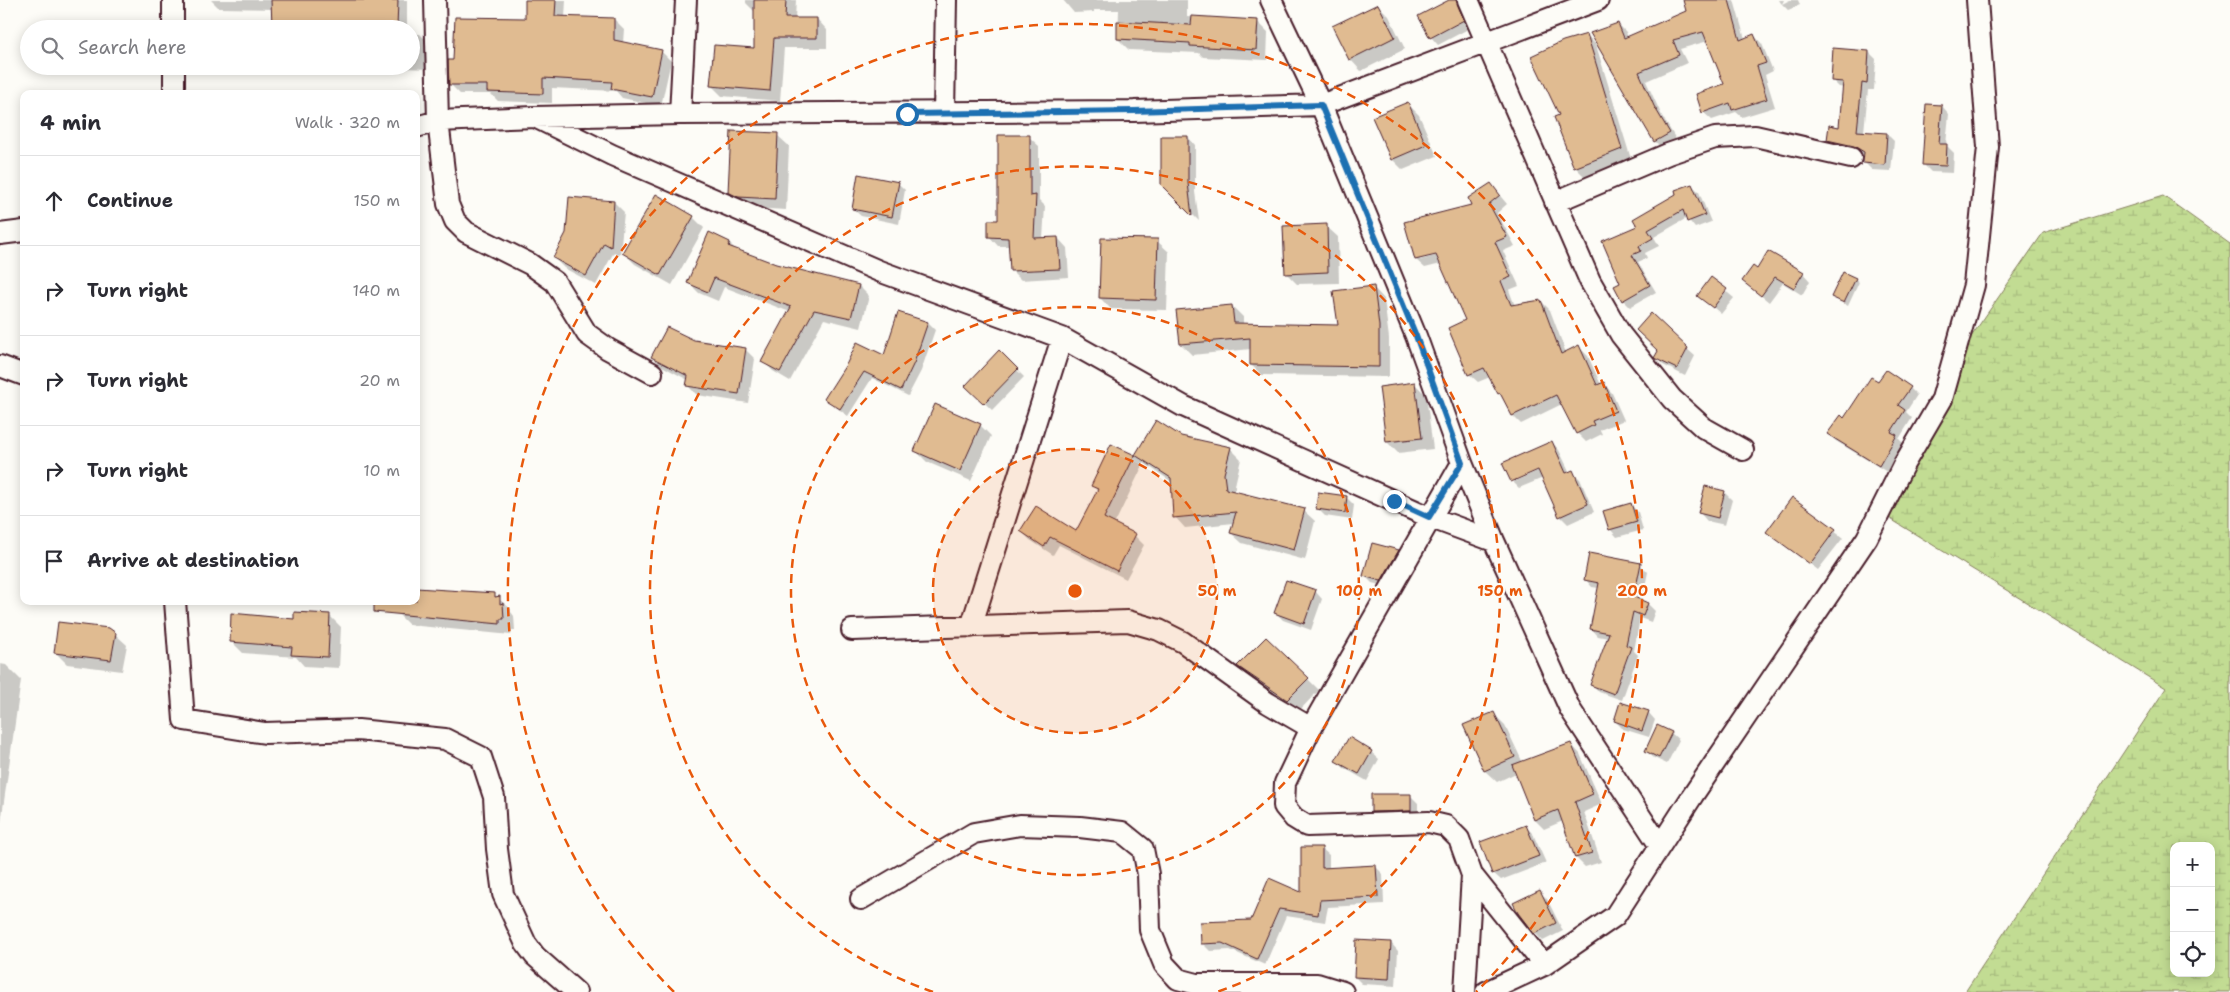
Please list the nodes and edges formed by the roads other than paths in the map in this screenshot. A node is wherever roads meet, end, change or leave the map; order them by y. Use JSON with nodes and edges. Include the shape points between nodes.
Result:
{"nodes":[{"id":1,"x":173,"y":0,"type":"edge"},
{"id":2,"x":434,"y":0,"type":"edge"},
{"id":3,"x":686,"y":0,"type":"edge"},
{"id":4,"x":946,"y":0,"type":"edge"},
{"id":5,"x":1272,"y":0,"type":"edge"},
{"id":6,"x":1468,"y":0,"type":"edge"},
{"id":7,"x":1598,"y":0,"type":"edge"},
{"id":8,"x":1977,"y":0,"type":"edge"},
{"id":9,"x":173,"y":20,"type":"edge"},
{"id":10,"x":1485,"y":43,"type":"junction"},
{"id":11,"x":174,"y":75,"type":"edge"},
{"id":12,"x":174,"y":90,"type":"edge"},
{"id":13,"x":1321,"y":105,"type":"junction"},
{"id":14,"x":944,"y":113,"type":"junction"},
{"id":15,"x":680,"y":114,"type":"junction"},
{"id":16,"x":535,"y":117,"type":"junction"},
{"id":17,"x":438,"y":121,"type":"junction"},
{"id":18,"x":420,"y":126,"type":"edge"},
{"id":19,"x":1852,"y":158,"type":"dead end"},
{"id":20,"x":1555,"y":202,"type":"junction"},
{"id":21,"x":20,"y":231,"type":"edge"},
{"id":22,"x":0,"y":234,"type":"edge"},
{"id":23,"x":1062,"y":338,"type":"junction"},
{"id":24,"x":0,"y":366,"type":"edge"},
{"id":25,"x":20,"y":373,"type":"edge"},
{"id":26,"x":652,"y":373,"type":"dead end"},
{"id":27,"x":1743,"y":450,"type":"dead end"},
{"id":28,"x":1462,"y":463,"type":"junction"},
{"id":29,"x":1429,"y":517,"type":"junction"},
{"id":30,"x":1494,"y":541,"type":"junction"},
{"id":31,"x":175,"y":605,"type":"edge"},
{"id":32,"x":971,"y":627,"type":"junction"},
{"id":33,"x":852,"y":630,"type":"dead end"},
{"id":34,"x":1312,"y":728,"type":"junction"},
{"id":35,"x":1660,"y":846,"type":"junction"},
{"id":36,"x":1472,"y":875,"type":"junction"},
{"id":37,"x":861,"y":899,"type":"dead end"},
{"id":38,"x":1544,"y":965,"type":"junction"},
{"id":39,"x":576,"y":992,"type":"edge"},
{"id":40,"x":1343,"y":992,"type":"edge"},
{"id":41,"x":1465,"y":992,"type":"edge"},
{"id":42,"x":1486,"y":992,"type":"edge"}],
"edges":[{"from":1,"to":9,"type":"street"},
{"from":2,"to":17,"type":"street"},
{"from":3,"to":15,"type":"street"},
{"from":4,"to":14,"type":"street"},
{"from":5,"to":13,"type":"street"},
{"from":6,"to":10,"type":"street"},
{"from":7,"to":10,"type":"street"},
{"from":8,"to":35,"type":"street","via":[[1988,146],[1974,285],[1942,399],[1904,464],[1867,538]]},
{"from":10,"to":13,"type":"street"},
{"from":10,"to":20,"type":"street"},
{"from":11,"to":12,"type":"street"},
{"from":13,"to":14,"type":"street"},
{"from":13,"to":28,"type":"street","via":[[1416,336]]},
{"from":14,"to":15,"type":"street"},
{"from":15,"to":16,"type":"street"},
{"from":16,"to":17,"type":"street"},
{"from":16,"to":23,"type":"street","via":[[612,155],[879,271]]},
{"from":17,"to":18,"type":"street"},
{"from":17,"to":26,"type":"street","via":[[448,204],[455,221],[466,232],[530,264],[555,282],[587,334]]},
{"from":19,"to":20,"type":"street","via":[[1755,136],[1715,138],[1668,154]]},
{"from":20,"to":27,"type":"street","via":[[1590,281],[1622,335],[1672,399],[1704,428]]},
{"from":21,"to":22,"type":"street"},
{"from":23,"to":29,"type":"street","via":[[1183,406]]},
{"from":23,"to":32,"type":"street"},
{"from":24,"to":25,"type":"street"},
{"from":28,"to":29,"type":"street"},
{"from":28,"to":30,"type":"street"},
{"from":29,"to":30,"type":"street"},
{"from":29,"to":34,"type":"street"},
{"from":30,"to":35,"type":"street","via":[[1570,710]]},
{"from":31,"to":39,"type":"street","via":[[184,720],[265,733],[358,730],[445,739],[481,758],[494,797],[503,894],[526,944]]},
{"from":32,"to":33,"type":"street"},
{"from":32,"to":34,"type":"street","via":[[1128,621],[1159,630],[1183,642],[1268,703]]},
{"from":34,"to":36,"type":"street","via":[[1285,783],[1284,806],[1294,818],[1307,826],[1429,822],[1446,826],[1459,839]]},
{"from":35,"to":38,"type":"street","via":[[1614,916]]},
{"from":36,"to":38,"type":"street"},
{"from":36,"to":41,"type":"street"},
{"from":37,"to":40,"type":"street","via":[[974,833],[1020,825],[1122,832],[1143,849],[1148,874],[1150,930],[1164,964],[1178,979],[1197,984],[1317,984]]},
{"from":38,"to":42,"type":"street"}]}
